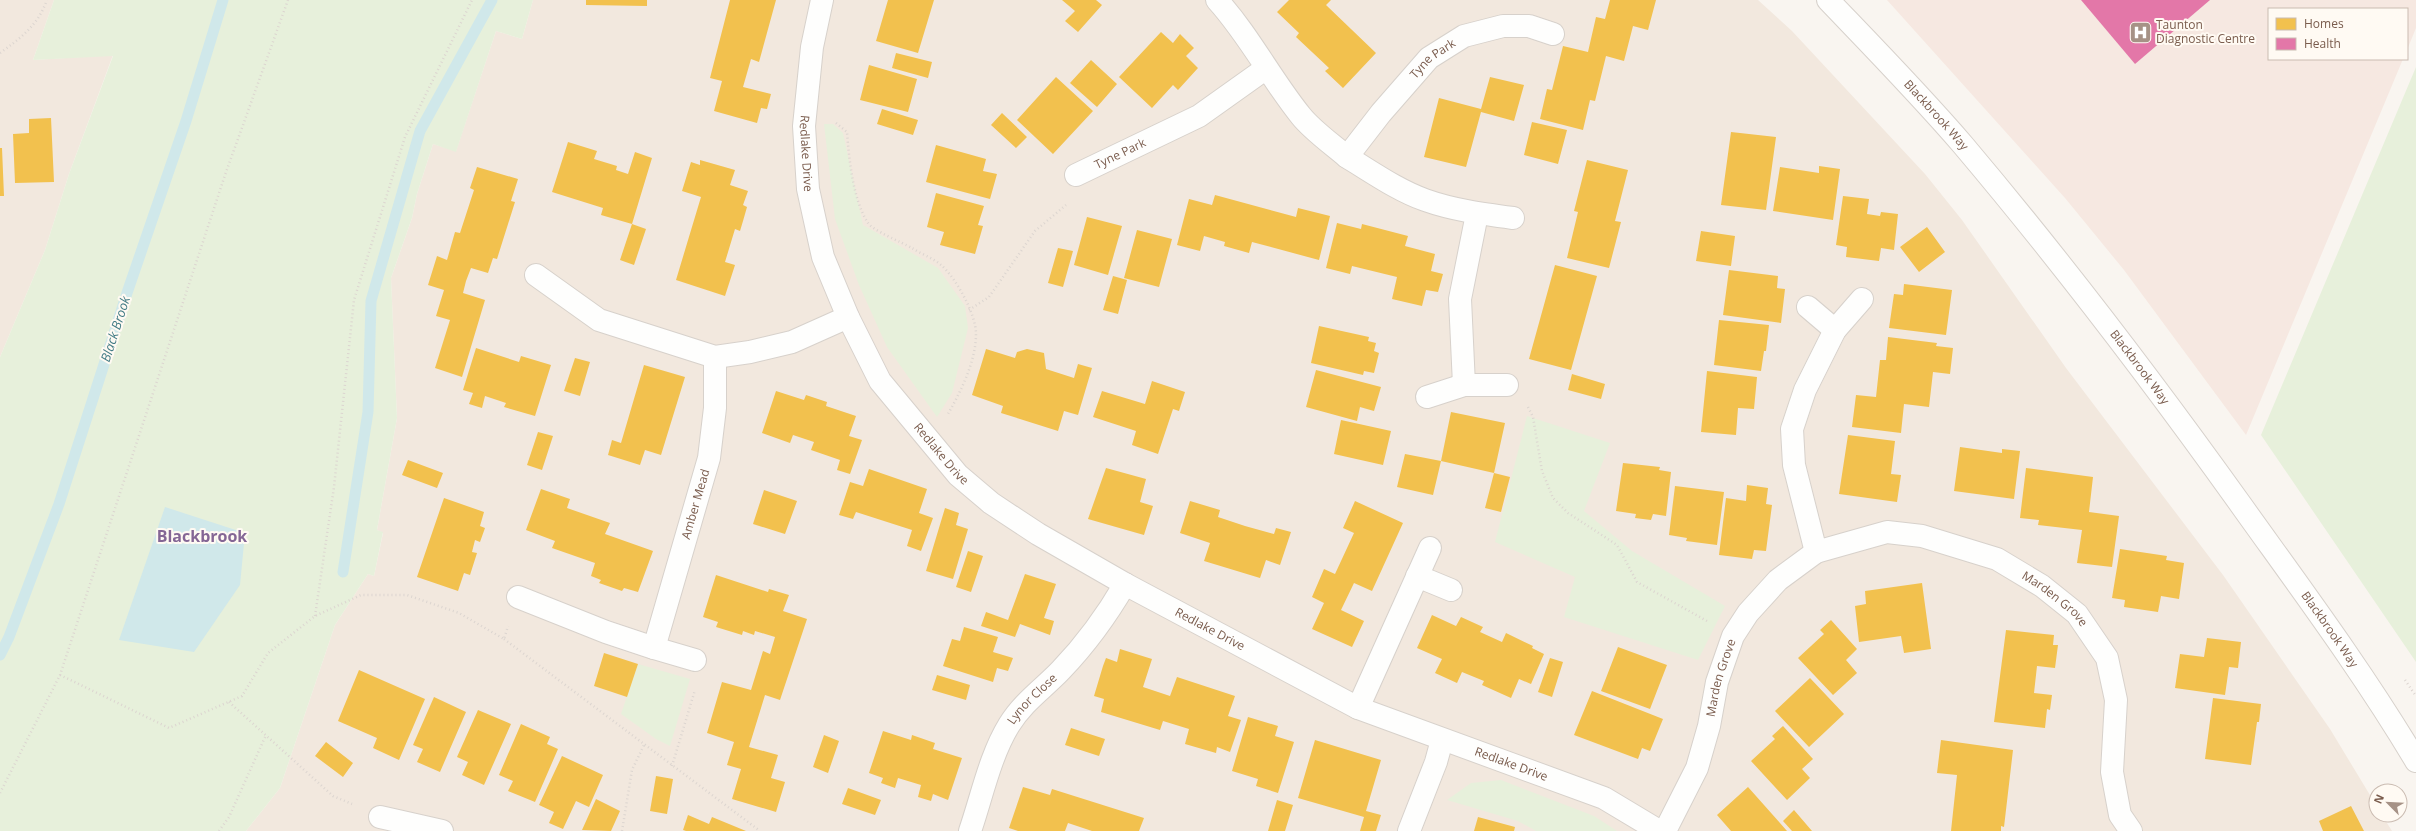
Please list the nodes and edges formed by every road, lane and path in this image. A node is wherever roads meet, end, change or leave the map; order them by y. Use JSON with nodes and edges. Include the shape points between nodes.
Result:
{"nodes":[{"id":1,"x":47,"y":0,"type":"edge"},
{"id":2,"x":288,"y":0,"type":"edge"},
{"id":3,"x":472,"y":0,"type":"edge"},
{"id":4,"x":822,"y":0,"type":"edge"},
{"id":5,"x":1217,"y":0,"type":"edge"},
{"id":6,"x":1828,"y":0,"type":"edge"},
{"id":7,"x":1553,"y":34,"type":"dead end"},
{"id":8,"x":0,"y":53,"type":"edge"},
{"id":9,"x":1265,"y":69,"type":"junction"},
{"id":10,"x":805,"y":117,"type":"junction"},
{"id":11,"x":1347,"y":157,"type":"junction"},
{"id":12,"x":1076,"y":175,"type":"joint"},
{"id":13,"x":1476,"y":214,"type":"junction"},
{"id":14,"x":1513,"y":218,"type":"dead end"},
{"id":15,"x":536,"y":276,"type":"dead end"},
{"id":16,"x":1862,"y":299,"type":"dead end"},
{"id":17,"x":1808,"y":307,"type":"dead end"},
{"id":18,"x":969,"y":310,"type":"junction"},
{"id":19,"x":848,"y":317,"type":"junction"},
{"id":20,"x":1835,"y":330,"type":"junction"},
{"id":21,"x":715,"y":356,"type":"junction"},
{"id":22,"x":1464,"y":385,"type":"junction"},
{"id":23,"x":1507,"y":385,"type":"joint"},
{"id":24,"x":1427,"y":397,"type":"dead end"},
{"id":25,"x":926,"y":437,"type":"junction"},
{"id":26,"x":1430,"y":548,"type":"dead end"},
{"id":27,"x":1816,"y":552,"type":"junction"},
{"id":28,"x":1417,"y":576,"type":"junction"},
{"id":29,"x":1125,"y":584,"type":"junction"},
{"id":30,"x":1451,"y":590,"type":"dead end"},
{"id":31,"x":518,"y":597,"type":"joint"},
{"id":32,"x":315,"y":616,"type":"junction"},
{"id":33,"x":1733,"y":636,"type":"junction"},
{"id":34,"x":504,"y":639,"type":"junction"},
{"id":35,"x":654,"y":648,"type":"junction"},
{"id":36,"x":695,"y":660,"type":"joint"},
{"id":37,"x":60,"y":675,"type":"junction"},
{"id":38,"x":229,"y":702,"type":"junction"},
{"id":39,"x":1358,"y":708,"type":"junction"},
{"id":40,"x":266,"y":735,"type":"junction"},
{"id":41,"x":1442,"y":740,"type":"junction"},
{"id":42,"x":644,"y":745,"type":"junction"},
{"id":43,"x":2416,"y":761,"type":"edge"},
{"id":44,"x":672,"y":766,"type":"junction"},
{"id":45,"x":0,"y":793,"type":"edge"},
{"id":46,"x":380,"y":817,"type":"joint"},
{"id":47,"x":428,"y":829,"type":"edge"},
{"id":48,"x":219,"y":831,"type":"edge"},
{"id":49,"x":622,"y":831,"type":"edge"},
{"id":50,"x":760,"y":831,"type":"edge"},
{"id":51,"x":970,"y":831,"type":"edge"},
{"id":52,"x":1410,"y":831,"type":"edge"},
{"id":53,"x":1659,"y":831,"type":"edge"},
{"id":54,"x":1665,"y":831,"type":"edge"},
{"id":55,"x":2131,"y":831,"type":"edge"}],
"edges":[{"from":1,"to":8,"type":"path","via":[[28,33]]},
{"from":2,"to":37,"type":"path","via":[[225,175]]},
{"from":3,"to":32,"type":"path","via":[[405,137],[354,300],[334,488]]},
{"from":4,"to":10,"type":"street","name":"Redlake Drive","via":[[812,47]]},
{"from":5,"to":9,"type":"street","via":[[1228,12]]},
{"from":6,"to":43,"type":"street","name":"Blackbrook Way","via":[[1967,150],[2167,401],[2314,606],[2388,714]]},
{"from":7,"to":11,"type":"street","name":"Tyne Park","via":[[1529,26],[1503,26],[1464,36],[1429,58],[1380,113]]},
{"from":9,"to":11,"type":"street","via":[[1302,118]]},
{"from":9,"to":12,"type":"street","name":"Tyne Park","via":[[1199,116]]},
{"from":10,"to":18,"type":"path","via":[[828,119],[847,132],[848,153],[859,204],[868,225],[940,264],[955,279]]},
{"from":10,"to":19,"type":"street","name":"Redlake Drive","via":[[808,189],[823,257]]},
{"from":11,"to":13,"type":"street","via":[[1425,200]]},
{"from":12,"to":18,"type":"path","via":[[1075,186],[1064,207],[1035,231],[989,297]]},
{"from":13,"to":14,"type":"street"},
{"from":13,"to":22,"type":"street","via":[[1460,299]]},
{"from":15,"to":21,"type":"street","via":[[599,320]]},
{"from":16,"to":20,"type":"street"},
{"from":17,"to":20,"type":"street"},
{"from":18,"to":25,"type":"path","via":[[976,334],[970,366],[958,397],[944,421]]},
{"from":19,"to":21,"type":"street","via":[[792,342],[750,352]]},
{"from":19,"to":25,"type":"street","name":"Redlake Drive","via":[[880,381]]},
{"from":20,"to":27,"type":"street","via":[[1805,390],[1792,429],[1794,466]]},
{"from":21,"to":35,"type":"street","name":"Amber Mead","via":[[715,408],[709,458]]},
{"from":22,"to":23,"type":"street"},
{"from":22,"to":24,"type":"street"},
{"from":23,"to":33,"type":"path","via":[[1524,401],[1533,417],[1542,471],[1553,498],[1568,513],[1617,545],[1637,582]]},
{"from":25,"to":29,"type":"street","name":"Redlake Drive","via":[[958,475],[991,503],[1038,534]]},
{"from":26,"to":28,"type":"street"},
{"from":27,"to":33,"type":"street","name":"Marden Grove","via":[[1778,580],[1748,613]]},
{"from":27,"to":55,"type":"street","name":"Marden Grove","via":[[1887,532],[1922,536],[1997,559],[2042,586],[2077,614],[2107,658],[2116,700],[2112,772],[2120,815]]},
{"from":28,"to":30,"type":"street"},
{"from":28,"to":39,"type":"street"},
{"from":29,"to":39,"type":"street","name":"Redlake Drive"},
{"from":29,"to":51,"type":"street","name":"Lynor Close","via":[[1097,627],[1061,670],[1033,694],[1009,725],[994,758]]},
{"from":31,"to":34,"type":"path"},
{"from":31,"to":35,"type":"street"},
{"from":32,"to":34,"type":"path","via":[[361,595],[407,595],[459,612]]},
{"from":32,"to":38,"type":"path","via":[[268,653],[242,696]]},
{"from":33,"to":54,"type":"street","name":"Marden Grove","via":[[1717,682],[1709,726],[1697,768]]},
{"from":34,"to":42,"type":"path"},
{"from":35,"to":36,"type":"street"},
{"from":36,"to":44,"type":"path","via":[[700,674]]},
{"from":37,"to":38,"type":"path","via":[[169,728]]},
{"from":37,"to":45,"type":"path"},
{"from":38,"to":40,"type":"path"},
{"from":39,"to":41,"type":"street","name":"Redlake Drive"},
{"from":40,"to":46,"type":"path","via":[[333,796]]},
{"from":40,"to":48,"type":"path","via":[[229,816]]},
{"from":41,"to":52,"type":"street"},
{"from":41,"to":53,"type":"street","name":"Redlake Drive","via":[[1604,798]]},
{"from":42,"to":44,"type":"path"},
{"from":42,"to":49,"type":"path","via":[[632,770]]},
{"from":44,"to":50,"type":"path"},
{"from":46,"to":47,"type":"street"}]}
